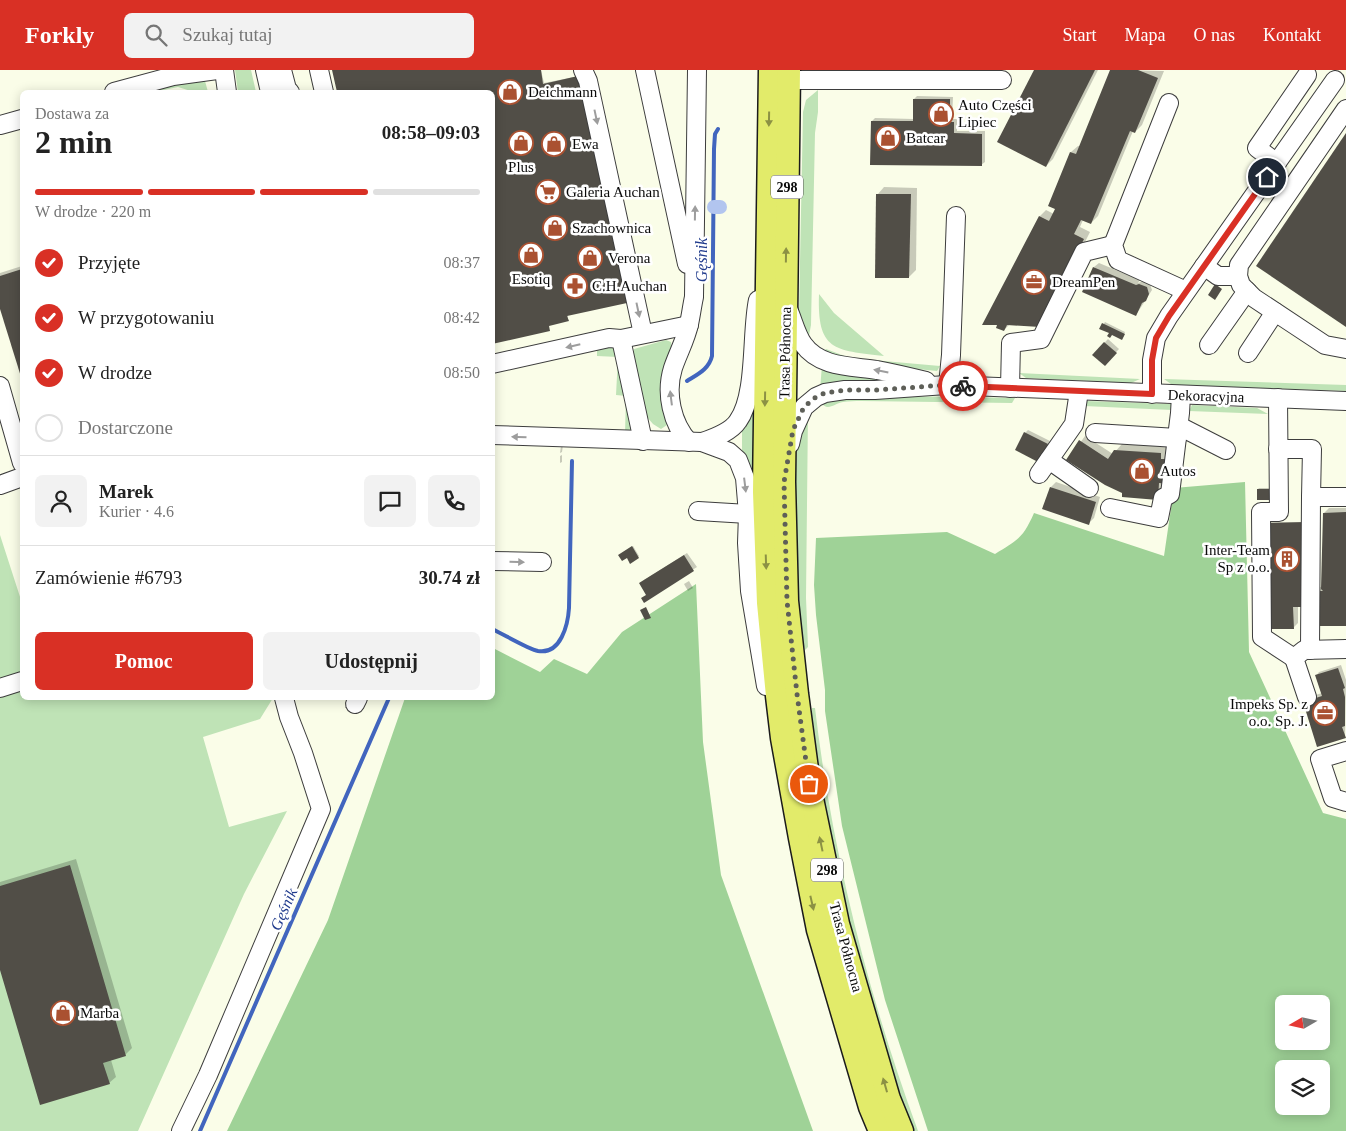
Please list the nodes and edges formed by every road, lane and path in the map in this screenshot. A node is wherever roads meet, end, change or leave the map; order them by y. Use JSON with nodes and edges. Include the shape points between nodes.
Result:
{"nodes":[{"id":1,"x":217,"y":70,"type":"edge"},
{"id":2,"x":224,"y":70,"type":"edge"},
{"id":3,"x":265,"y":70,"type":"edge"},
{"id":4,"x":282,"y":70,"type":"edge"},
{"id":5,"x":319,"y":70,"type":"edge"},
{"id":6,"x":583,"y":70,"type":"edge"},
{"id":7,"x":645,"y":70,"type":"edge"},
{"id":8,"x":697,"y":70,"type":"edge"},
{"id":9,"x":783,"y":73,"type":"edge"},
{"id":10,"x":864,"y":75,"type":"edge"},
{"id":11,"x":1307,"y":75,"type":"dead end"},
{"id":12,"x":1002,"y":80,"type":"dead end"},
{"id":13,"x":1335,"y":80,"type":"dead end"},
{"id":14,"x":121,"y":90,"type":"edge"},
{"id":15,"x":227,"y":90,"type":"edge"},
{"id":16,"x":270,"y":90,"type":"edge"},
{"id":17,"x":288,"y":90,"type":"edge"},
{"id":18,"x":324,"y":90,"type":"edge"},
{"id":19,"x":1169,"y":103,"type":"dead end"},
{"id":20,"x":1346,"y":109,"type":"edge"},
{"id":21,"x":20,"y":120,"type":"edge"},
{"id":22,"x":0,"y":125,"type":"edge"},
{"id":23,"x":1277,"y":162,"type":"junction"},
{"id":24,"x":956,"y":216,"type":"dead end"},
{"id":25,"x":1113,"y":245,"type":"junction"},
{"id":26,"x":766,"y":263,"type":"junction"},
{"id":27,"x":1204,"y":266,"type":"junction"},
{"id":28,"x":1238,"y":276,"type":"junction"},
{"id":29,"x":1186,"y":291,"type":"junction"},
{"id":30,"x":1247,"y":292,"type":"junction"},
{"id":31,"x":694,"y":297,"type":"junction"},
{"id":32,"x":786,"y":303,"type":"junction"},
{"id":33,"x":1275,"y":312,"type":"junction"},
{"id":34,"x":689,"y":324,"type":"junction"},
{"id":35,"x":644,"y":334,"type":"junction"},
{"id":36,"x":621,"y":339,"type":"junction"},
{"id":37,"x":1209,"y":345,"type":"dead end"},
{"id":38,"x":1346,"y":349,"type":"edge"},
{"id":39,"x":1248,"y":353,"type":"dead end"},
{"id":40,"x":495,"y":363,"type":"edge"},
{"id":41,"x":947,"y":385,"type":"junction"},
{"id":42,"x":0,"y":386,"type":"edge"},
{"id":43,"x":1010,"y":388,"type":"junction"},
{"id":44,"x":1079,"y":391,"type":"junction"},
{"id":45,"x":1152,"y":394,"type":"junction"},
{"id":46,"x":1181,"y":395,"type":"junction"},
{"id":47,"x":1278,"y":398,"type":"junction"},
{"id":48,"x":1346,"y":401,"type":"edge"},
{"id":49,"x":738,"y":423,"type":"junction"},
{"id":50,"x":1178,"y":432,"type":"junction"},
{"id":51,"x":1096,"y":433,"type":"dead end"},
{"id":52,"x":495,"y":436,"type":"edge"},
{"id":53,"x":643,"y":440,"type":"junction"},
{"id":54,"x":696,"y":442,"type":"junction"},
{"id":55,"x":1278,"y":449,"type":"junction"},
{"id":56,"x":1226,"y":450,"type":"dead end"},
{"id":57,"x":20,"y":456,"type":"edge"},
{"id":58,"x":738,"y":460,"type":"junction"},
{"id":59,"x":20,"y":478,"type":"edge"},
{"id":60,"x":784,"y":482,"type":"junction"},
{"id":61,"x":0,"y":485,"type":"edge"},
{"id":62,"x":1089,"y":488,"type":"dead end"},
{"id":63,"x":1346,"y":496,"type":"edge"},
{"id":64,"x":1311,"y":497,"type":"junction"},
{"id":65,"x":1110,"y":508,"type":"dead end"},
{"id":66,"x":698,"y":511,"type":"dead end"},
{"id":67,"x":748,"y":514,"type":"junction"},
{"id":68,"x":495,"y":561,"type":"edge"},
{"id":69,"x":542,"y":562,"type":"dead end"},
{"id":70,"x":1346,"y":649,"type":"edge"},
{"id":71,"x":1310,"y":650,"type":"junction"},
{"id":72,"x":1294,"y":658,"type":"junction"},
{"id":73,"x":20,"y":682,"type":"edge"},
{"id":74,"x":0,"y":688,"type":"edge"},
{"id":75,"x":1307,"y":697,"type":"dead end"},
{"id":76,"x":285,"y":700,"type":"edge"},
{"id":77,"x":782,"y":738,"type":"junction"},
{"id":78,"x":1346,"y":751,"type":"edge"},
{"id":79,"x":1346,"y":802,"type":"edge"},
{"id":80,"x":180,"y":1131,"type":"edge"},
{"id":81,"x":880,"y":1131,"type":"edge"},
{"id":82,"x":902,"y":1131,"type":"edge"}],
"edges":[{"from":1,"to":14,"type":"street","via":[[173,76]]},
{"from":2,"to":15,"type":"street"},
{"from":3,"to":16,"type":"street"},
{"from":4,"to":17,"type":"street"},
{"from":5,"to":18,"type":"street"},
{"from":6,"to":35,"type":"street","one_way":true},
{"from":7,"to":31,"type":"street"},
{"from":31,"to":8,"type":"street","one_way":true},
{"from":9,"to":10,"type":"street"},
{"from":9,"to":26,"type":"main road","name":"Trasa Północna","number":"298","one_way":true},
{"from":32,"to":9,"type":"main road","name":"Trasa Północna","number":"298","one_way":true},
{"from":10,"to":12,"type":"street"},
{"from":11,"to":23,"type":"street","via":[[1257,148]]},
{"from":13,"to":23,"type":"street"},
{"from":19,"to":25,"type":"street"},
{"from":20,"to":28,"type":"street","via":[[1238,266]]},
{"from":21,"to":22,"type":"street"},
{"from":23,"to":27,"type":"street"},
{"from":24,"to":41,"type":"street"},
{"from":25,"to":29,"type":"street","via":[[1118,260]]},
{"from":25,"to":43,"type":"street","via":[[1084,252],[1041,339],[1011,343]]},
{"from":26,"to":49,"type":"street","via":[[756,308],[748,390]]},
{"from":26,"to":77,"type":"main road","name":"Trasa Północna","number":"298","one_way":true,"via":[[764,492],[768,603]]},
{"from":27,"to":28,"type":"street","via":[[1218,276]]},
{"from":27,"to":29,"type":"street"},
{"from":28,"to":30,"type":"street"},
{"from":29,"to":45,"type":"street","via":[[1156,338]]},
{"from":30,"to":33,"type":"street"},
{"from":30,"to":37,"type":"street"},
{"from":31,"to":34,"type":"street"},
{"from":41,"to":32,"type":"street","name":"Dekoracyjna","one_way":true,"via":[[846,367],[814,355],[803,344]]},
{"from":32,"to":60,"type":"main road","name":"Trasa Północna","number":"298"},
{"from":33,"to":38,"type":"street","via":[[1325,345]]},
{"from":33,"to":39,"type":"street"},
{"from":34,"to":35,"type":"street"},
{"from":54,"to":34,"type":"street","one_way":true,"via":[[681,434],[673,414],[670,392],[672,370]]},
{"from":35,"to":36,"type":"street"},
{"from":36,"to":40,"type":"street","one_way":true,"via":[[609,338]]},
{"from":36,"to":53,"type":"street"},
{"from":41,"to":43,"type":"street","name":"Dekoracyjna"},
{"from":41,"to":60,"type":"street","name":"Dekoracyjna","via":[[845,390],[816,397],[804,407],[793,430]]},
{"from":42,"to":57,"type":"street"},
{"from":43,"to":44,"type":"street","name":"Dekoracyjna"},
{"from":44,"to":45,"type":"street","name":"Dekoracyjna"},
{"from":44,"to":62,"type":"street","via":[[1074,424],[1044,467]]},
{"from":45,"to":46,"type":"street","name":"Dekoracyjna"},
{"from":46,"to":47,"type":"street","name":"Dekoracyjna"},
{"from":46,"to":50,"type":"street"},
{"from":47,"to":48,"type":"street","name":"Dekoracyjna"},
{"from":47,"to":55,"type":"street"},
{"from":49,"to":54,"type":"street","via":[[719,436]]},
{"from":49,"to":58,"type":"street"},
{"from":50,"to":51,"type":"street"},
{"from":50,"to":56,"type":"street"},
{"from":50,"to":65,"type":"street","via":[[1170,494],[1163,498],[1159,518]]},
{"from":53,"to":52,"type":"street","one_way":true},
{"from":53,"to":54,"type":"street"},
{"from":54,"to":58,"type":"street","via":[[729,452]]},
{"from":55,"to":64,"type":"street","via":[[1312,449]]},
{"from":55,"to":72,"type":"street","via":[[1279,512],[1261,512],[1262,637]]},
{"from":58,"to":67,"type":"street","one_way":true,"via":[[744,478]]},
{"from":59,"to":61,"type":"street"},
{"from":82,"to":60,"type":"main road","name":"Trasa Północna","number":"298","one_way":true,"via":[[838,924],[809,784],[787,601]]},
{"from":63,"to":64,"type":"street"},
{"from":64,"to":71,"type":"street"},
{"from":66,"to":67,"type":"street"},
{"from":67,"to":77,"type":"street","via":[[750,591],[756,633],[769,700]]},
{"from":68,"to":69,"type":"street","one_way":true},
{"from":70,"to":71,"type":"street"},
{"from":71,"to":72,"type":"street","via":[[1304,650]]},
{"from":72,"to":75,"type":"street"},
{"from":73,"to":74,"type":"street"},
{"from":76,"to":80,"type":"street","via":[[321,809],[208,1074]]},
{"from":77,"to":81,"type":"main road","name":"Trasa Północna","number":"298","one_way":true,"via":[[818,930]]},
{"from":78,"to":79,"type":"street","via":[[1320,759],[1333,798]]}]}
